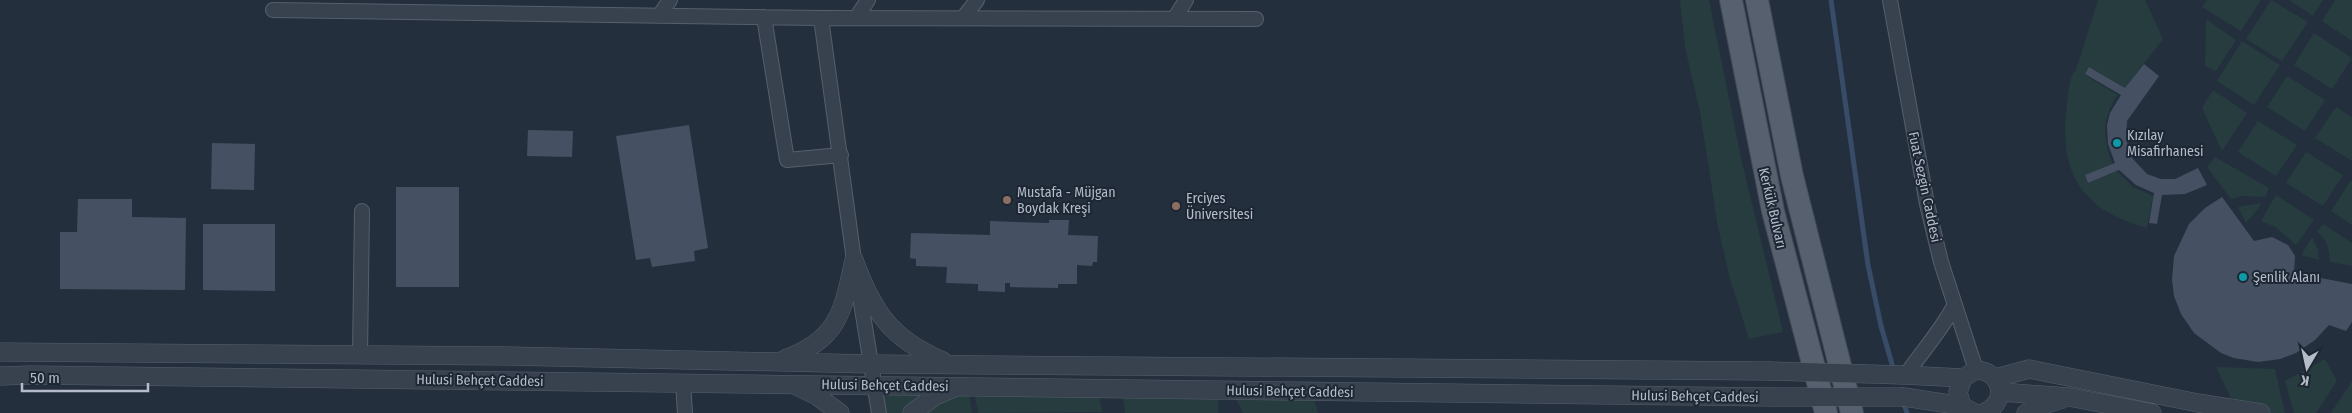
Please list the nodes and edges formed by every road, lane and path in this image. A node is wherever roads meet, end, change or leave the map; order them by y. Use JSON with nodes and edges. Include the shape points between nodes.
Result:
{"nodes":[{"id":1,"x":279,"y":0,"type":"edge"},
{"id":2,"x":476,"y":0,"type":"edge"},
{"id":3,"x":670,"y":0,"type":"edge"},
{"id":4,"x":868,"y":0,"type":"edge"},
{"id":5,"x":977,"y":0,"type":"edge"},
{"id":6,"x":1186,"y":0,"type":"edge"},
{"id":7,"x":1731,"y":0,"type":"edge"},
{"id":8,"x":1757,"y":0,"type":"edge"},
{"id":9,"x":1890,"y":0,"type":"edge"},
{"id":10,"x":468,"y":13,"type":"junction"},
{"id":11,"x":659,"y":16,"type":"junction"},
{"id":12,"x":764,"y":17,"type":"junction"},
{"id":13,"x":821,"y":18,"type":"junction"},
{"id":14,"x":856,"y":18,"type":"junction"},
{"id":15,"x":964,"y":18,"type":"junction"},
{"id":16,"x":1174,"y":18,"type":"junction"},
{"id":17,"x":1256,"y":19,"type":"dead end"},
{"id":18,"x":841,"y":155,"type":"junction"},
{"id":19,"x":362,"y":210,"type":"dead end"},
{"id":20,"x":854,"y":260,"type":"junction"},
{"id":21,"x":1954,"y":306,"type":"junction"},
{"id":22,"x":0,"y":352,"type":"edge"},
{"id":23,"x":360,"y":355,"type":"junction"},
{"id":24,"x":780,"y":361,"type":"junction"},
{"id":25,"x":871,"y":364,"type":"junction"},
{"id":26,"x":948,"y":364,"type":"junction"},
{"id":27,"x":1969,"y":374,"type":"junction"},
{"id":28,"x":1904,"y":375,"type":"junction"},
{"id":29,"x":0,"y":376,"type":"edge"},
{"id":30,"x":683,"y":382,"type":"junction"},
{"id":31,"x":790,"y":383,"type":"junction"},
{"id":32,"x":875,"y":384,"type":"junction"},
{"id":33,"x":963,"y":386,"type":"junction"},
{"id":34,"x":2069,"y":397,"type":"junction"},
{"id":35,"x":1983,"y":405,"type":"edge"},
{"id":36,"x":685,"y":413,"type":"edge"},
{"id":37,"x":840,"y":413,"type":"edge"},
{"id":38,"x":879,"y":413,"type":"edge"},
{"id":39,"x":912,"y":413,"type":"edge"},
{"id":40,"x":1826,"y":413,"type":"edge"},
{"id":41,"x":1852,"y":413,"type":"edge"},
{"id":42,"x":2026,"y":413,"type":"edge"},
{"id":43,"x":2152,"y":413,"type":"edge"},
{"id":44,"x":2261,"y":413,"type":"edge"}],
"edges":[{"from":1,"to":10,"type":"street","via":[[273,10]]},
{"from":2,"to":10,"type":"street"},
{"from":3,"to":11,"type":"street"},
{"from":4,"to":14,"type":"street"},
{"from":5,"to":15,"type":"street"},
{"from":6,"to":16,"type":"street"},
{"from":7,"to":40,"type":"main road","name":"Kerkük Bulvarı","via":[[1773,211]]},
{"from":8,"to":41,"type":"main road","name":"Kerkük Bulvarı","via":[[1789,160]]},
{"from":9,"to":21,"type":"street","name":"Fuat Sezgin Caddesi","via":[[1927,204]]},
{"from":10,"to":11,"type":"street"},
{"from":11,"to":12,"type":"street"},
{"from":12,"to":13,"type":"street"},
{"from":12,"to":18,"type":"street","via":[[787,160]]},
{"from":13,"to":14,"type":"street"},
{"from":13,"to":18,"type":"street"},
{"from":14,"to":15,"type":"street"},
{"from":15,"to":16,"type":"street"},
{"from":16,"to":17,"type":"street"},
{"from":18,"to":20,"type":"street"},
{"from":19,"to":23,"type":"street"},
{"from":20,"to":24,"type":"street","via":[[843,309],[832,328],[814,345]]},
{"from":20,"to":25,"type":"street"},
{"from":20,"to":26,"type":"street","via":[[873,305],[886,322],[922,351]]},
{"from":21,"to":27,"type":"street","name":"Fuat Sezgin Caddesi"},
{"from":21,"to":28,"type":"street","via":[[1940,330]]},
{"from":22,"to":23,"type":"street","name":"Hulusi Behçet Caddesi"},
{"from":23,"to":24,"type":"street","name":"Hulusi Behçet Caddesi"},
{"from":24,"to":25,"type":"street","name":"Hulusi Behçet Caddesi"},
{"from":25,"to":26,"type":"street","name":"Hulusi Behçet Caddesi"},
{"from":25,"to":32,"type":"street"},
{"from":26,"to":28,"type":"street","name":"Hulusi Behçet Caddesi","bridge":true},
{"from":27,"to":28,"type":"street","name":"Hulusi Behçet Caddesi"},
{"from":27,"to":35,"type":"street","via":[[1958,392]]},
{"from":27,"to":35,"type":"street","name":"Hulusi Behçet Caddesi","via":[[1983,370]]},
{"from":29,"to":30,"type":"street","name":"Hulusi Behçet Caddesi"},
{"from":30,"to":31,"type":"street","name":"Hulusi Behçet Caddesi"},
{"from":30,"to":36,"type":"street"},
{"from":31,"to":32,"type":"street","name":"Hulusi Behçet Caddesi"},
{"from":31,"to":37,"type":"street","via":[[817,396]]},
{"from":32,"to":33,"type":"street","name":"Hulusi Behçet Caddesi"},
{"from":32,"to":38,"type":"street"},
{"from":33,"to":35,"type":"street","name":"Hulusi Behçet Caddesi","bridge":true,"via":[[1770,398],[1904,397]]},
{"from":33,"to":39,"type":"street","via":[[935,396]]},
{"from":34,"to":35,"type":"street"},
{"from":34,"to":42,"type":"street"},
{"from":34,"to":43,"type":"street"},
{"from":35,"to":44,"type":"street","via":[[2029,369]]}]}
